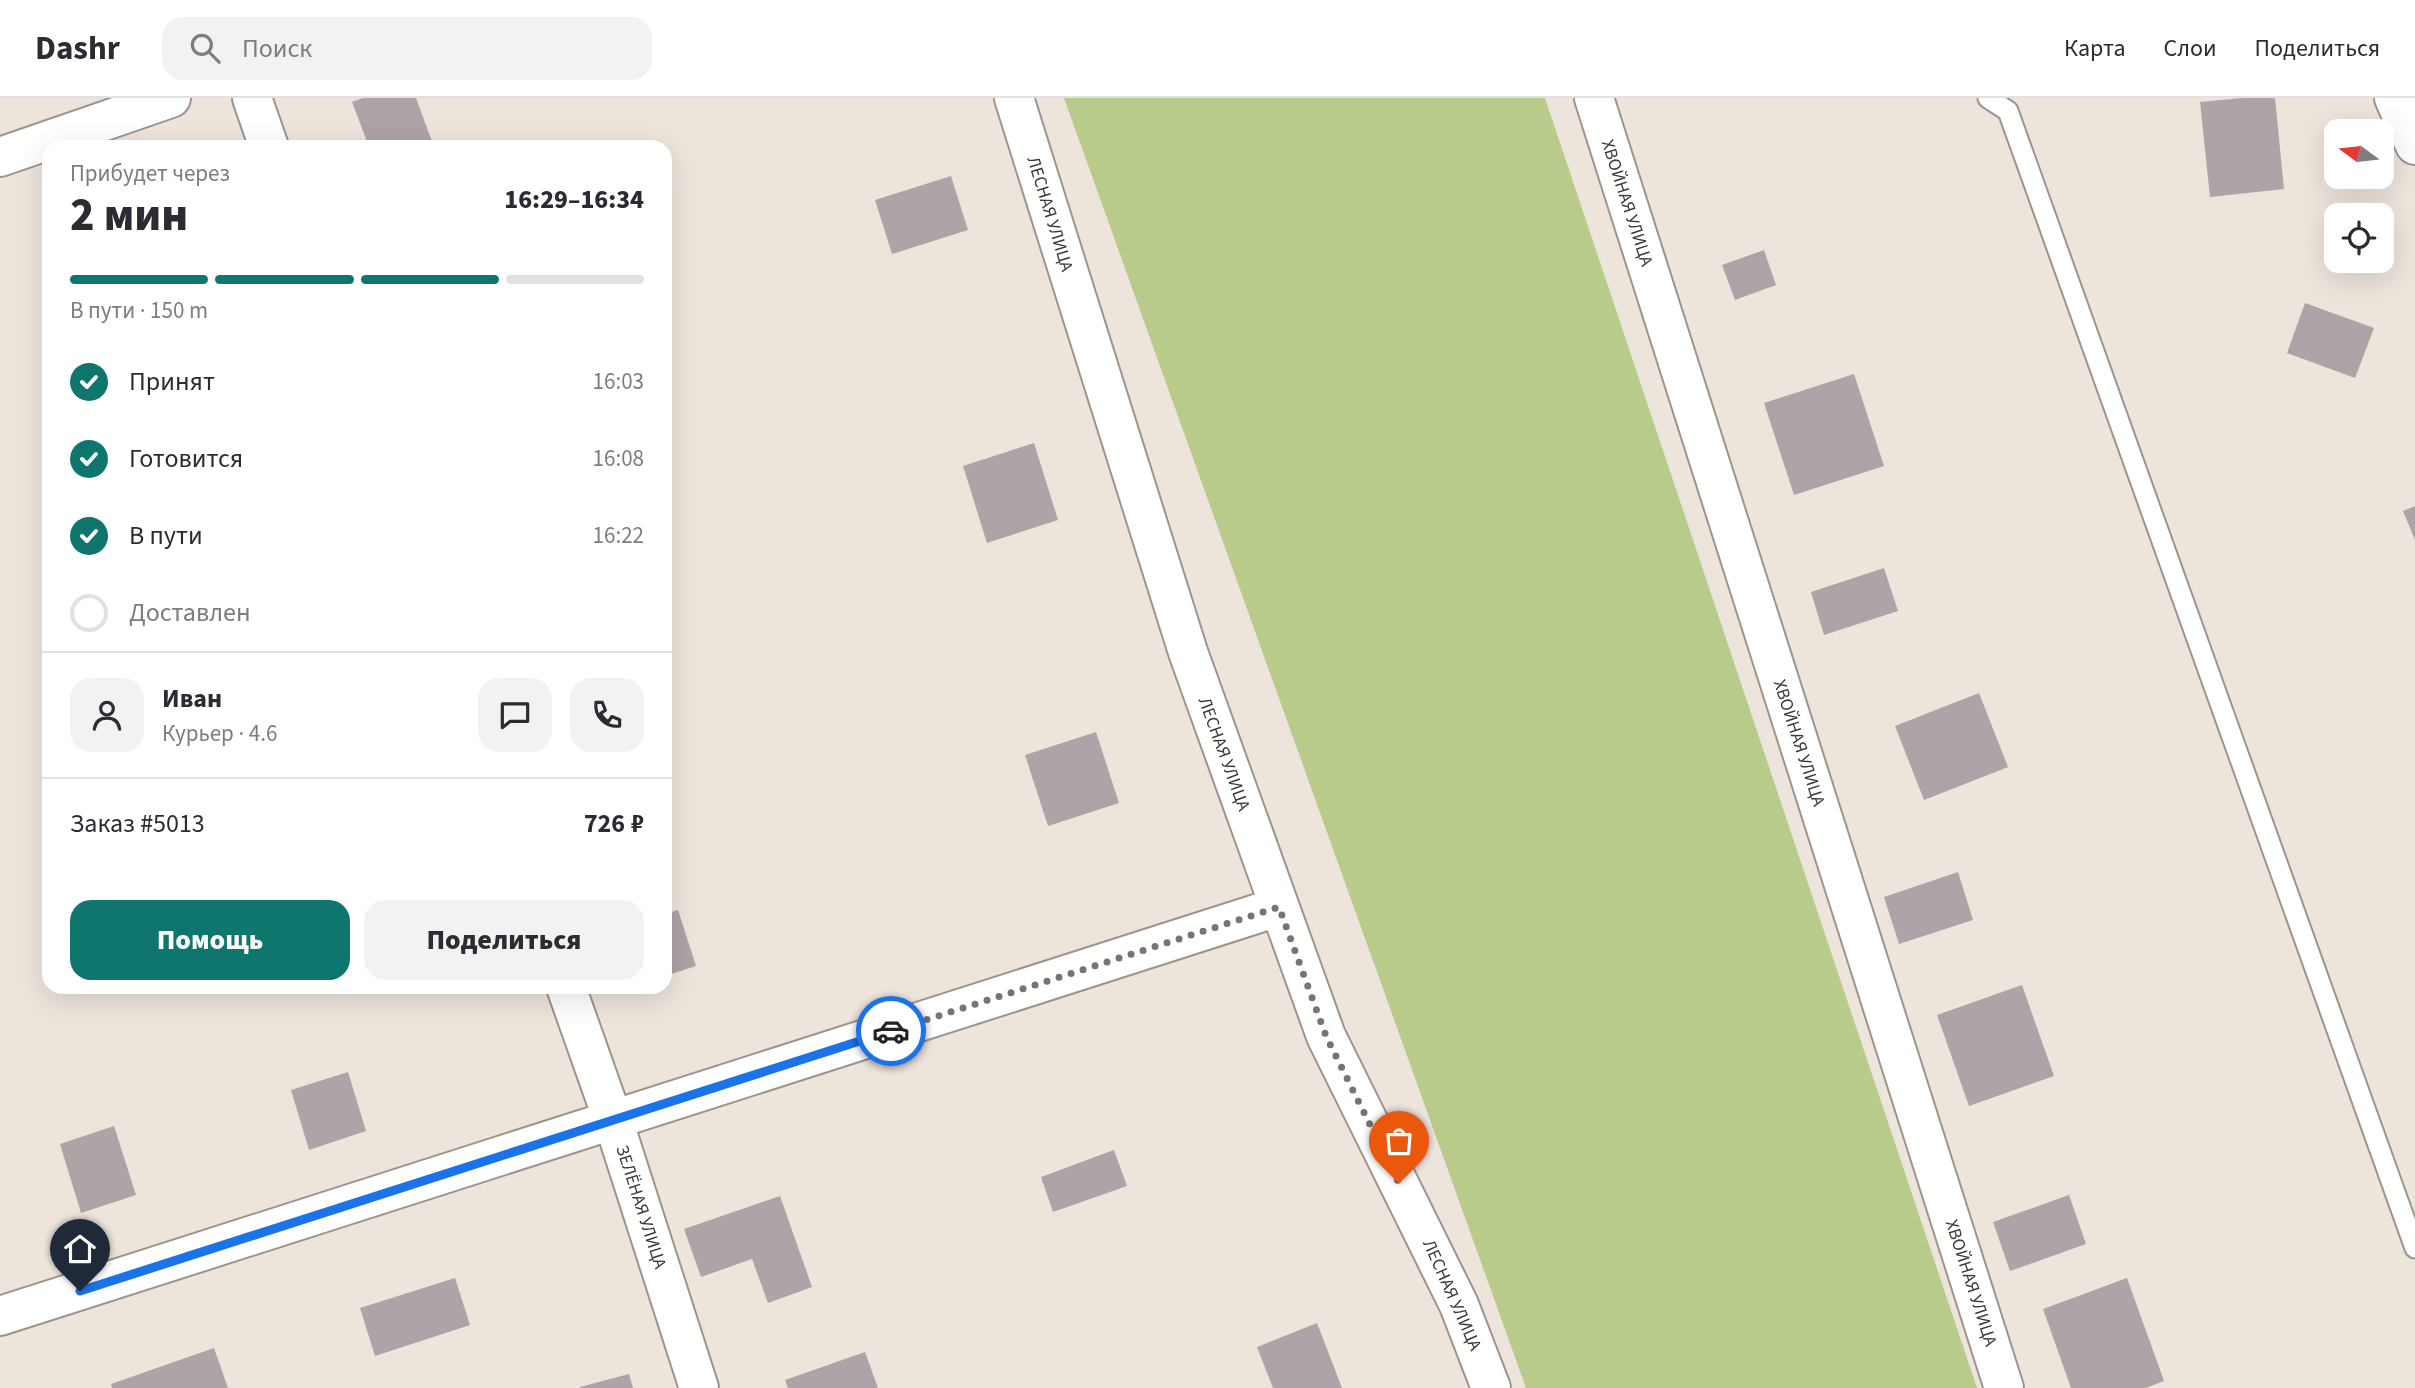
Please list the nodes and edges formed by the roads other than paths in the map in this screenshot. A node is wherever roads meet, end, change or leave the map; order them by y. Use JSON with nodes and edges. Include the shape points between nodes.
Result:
{"nodes":[{"id":1,"x":171,"y":98,"type":"edge"},
{"id":2,"x":252,"y":98,"type":"edge"},
{"id":3,"x":1014,"y":98,"type":"edge"},
{"id":4,"x":1594,"y":98,"type":"edge"},
{"id":5,"x":1988,"y":98,"type":"edge"},
{"id":6,"x":2394,"y":98,"type":"edge"},
{"id":7,"x":49,"y":140,"type":"edge"},
{"id":8,"x":267,"y":140,"type":"edge"},
{"id":9,"x":42,"y":143,"type":"edge"},
{"id":10,"x":2415,"y":145,"type":"edge"},
{"id":11,"x":0,"y":157,"type":"edge"},
{"id":12,"x":1279,"y":907,"type":"junction"},
{"id":13,"x":568,"y":994,"type":"edge"},
{"id":14,"x":613,"y":1120,"type":"junction"},
{"id":15,"x":2415,"y":1248,"type":"edge"},
{"id":16,"x":0,"y":1316,"type":"edge"},
{"id":17,"x":699,"y":1388,"type":"edge"},
{"id":18,"x":1491,"y":1388,"type":"edge"},
{"id":19,"x":2004,"y":1388,"type":"edge"}],
"edges":[{"from":1,"to":7,"type":"street"},
{"from":2,"to":8,"type":"street"},
{"from":3,"to":12,"type":"street","name":"ЛЕСНАЯ УЛИЦА","via":[[1188,652]]},
{"from":4,"to":19,"type":"street","name":"ХВОЙНАЯ УЛИЦА"},
{"from":5,"to":15,"type":"lane","via":[[2008,111]]},
{"from":6,"to":10,"type":"street"},
{"from":9,"to":11,"type":"street"},
{"from":12,"to":14,"type":"street"},
{"from":12,"to":18,"type":"street","name":"ЛЕСНАЯ УЛИЦА","via":[[1326,1036],[1459,1305]]},
{"from":13,"to":14,"type":"street","name":"ЗЕЛЁНАЯ УЛИЦА"},
{"from":14,"to":16,"type":"street"},
{"from":14,"to":17,"type":"street","name":"ЗЕЛЁНАЯ УЛИЦА"}]}
